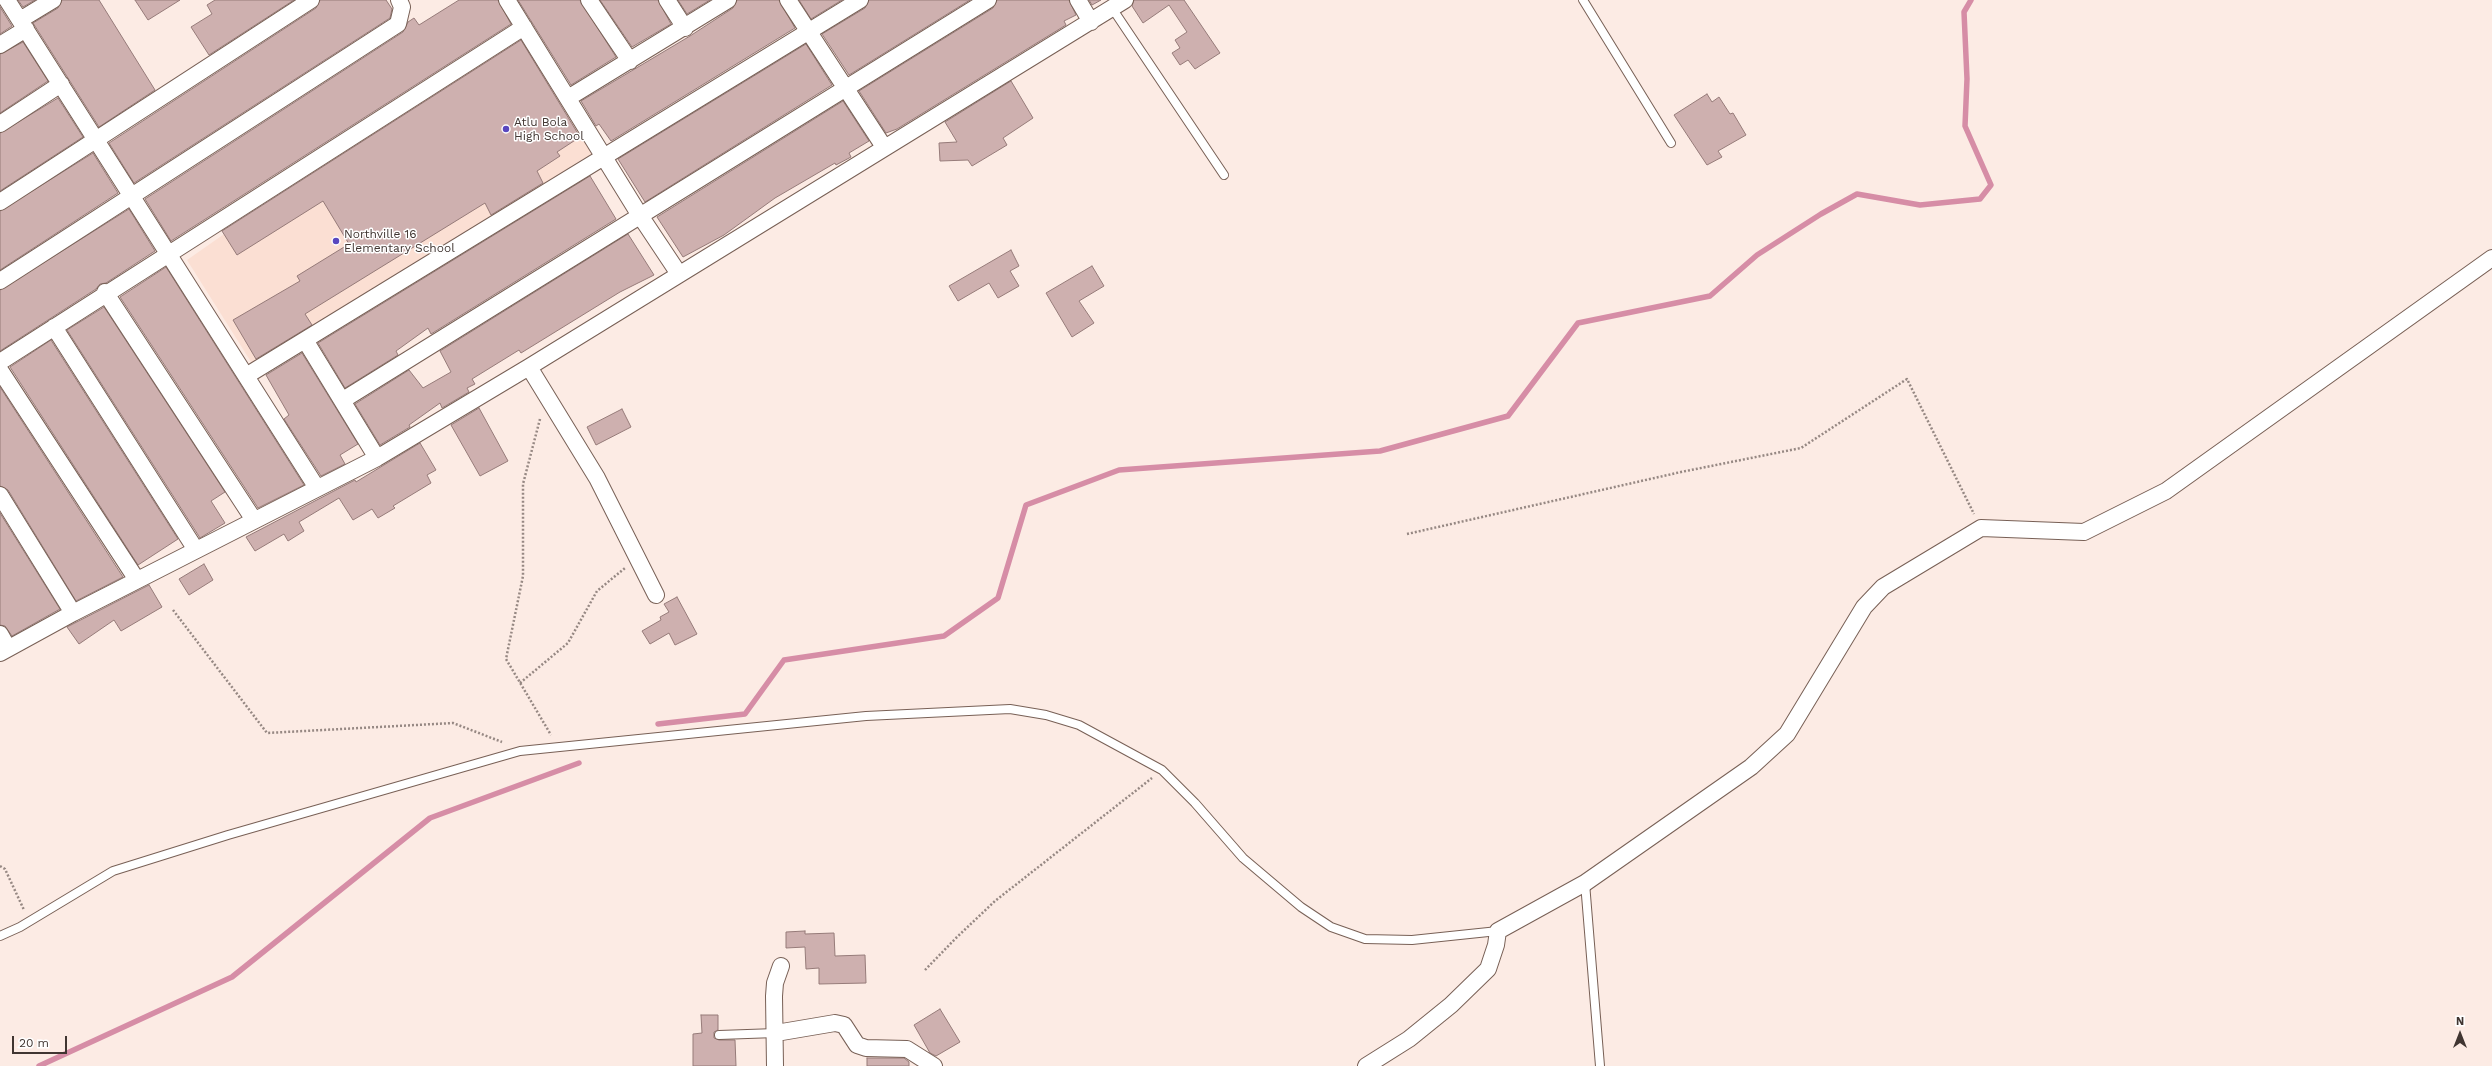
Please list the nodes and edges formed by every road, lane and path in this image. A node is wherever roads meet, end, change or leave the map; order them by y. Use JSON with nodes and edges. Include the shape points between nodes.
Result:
{"nodes":[{"id":1,"x":7,"y":0,"type":"edge"},
{"id":2,"x":53,"y":0,"type":"edge"},
{"id":3,"x":311,"y":0,"type":"edge"},
{"id":4,"x":399,"y":0,"type":"edge"},
{"id":5,"x":507,"y":0,"type":"edge"},
{"id":6,"x":589,"y":0,"type":"edge"},
{"id":7,"x":667,"y":0,"type":"edge"},
{"id":8,"x":728,"y":0,"type":"edge"},
{"id":9,"x":788,"y":0,"type":"edge"},
{"id":10,"x":860,"y":0,"type":"edge"},
{"id":11,"x":988,"y":0,"type":"edge"},
{"id":12,"x":1078,"y":0,"type":"edge"},
{"id":13,"x":1583,"y":0,"type":"edge"},
{"id":14,"x":1119,"y":4,"type":"edge"},
{"id":15,"x":1091,"y":22,"type":"junction"},
{"id":16,"x":23,"y":25,"type":"junction"},
{"id":17,"x":524,"y":27,"type":"junction"},
{"id":18,"x":685,"y":28,"type":"junction"},
{"id":19,"x":808,"y":32,"type":"junction"},
{"id":20,"x":0,"y":45,"type":"edge"},
{"id":21,"x":630,"y":61,"type":"junction"},
{"id":22,"x":61,"y":84,"type":"junction"},
{"id":23,"x":844,"y":87,"type":"junction"},
{"id":24,"x":568,"y":98,"type":"junction"},
{"id":25,"x":0,"y":124,"type":"edge"},
{"id":26,"x":95,"y":138,"type":"junction"},
{"id":27,"x":1671,"y":143,"type":"dead end"},
{"id":28,"x":884,"y":147,"type":"junction"},
{"id":29,"x":604,"y":157,"type":"junction"},
{"id":30,"x":1224,"y":175,"type":"dead end"},
{"id":31,"x":131,"y":197,"type":"junction"},
{"id":32,"x":0,"y":202,"type":"edge"},
{"id":33,"x":639,"y":214,"type":"junction"},
{"id":34,"x":170,"y":255,"type":"junction"},
{"id":35,"x":2492,"y":258,"type":"edge"},
{"id":36,"x":679,"y":274,"type":"junction"},
{"id":37,"x":0,"y":281,"type":"edge"},
{"id":38,"x":106,"y":292,"type":"junction"},
{"id":39,"x":54,"y":327,"type":"junction"},
{"id":40,"x":305,"y":340,"type":"junction"},
{"id":41,"x":0,"y":362,"type":"edge"},
{"id":42,"x":530,"y":367,"type":"junction"},
{"id":43,"x":0,"y":370,"type":"edge"},
{"id":44,"x":246,"y":376,"type":"junction"},
{"id":45,"x":547,"y":395,"type":"junction"},
{"id":46,"x":343,"y":400,"type":"junction"},
{"id":47,"x":377,"y":458,"type":"junction"},
{"id":48,"x":317,"y":488,"type":"junction"},
{"id":49,"x":0,"y":495,"type":"edge"},
{"id":50,"x":6,"y":520,"type":"edge"},
{"id":51,"x":254,"y":520,"type":"junction"},
{"id":52,"x":1981,"y":528,"type":"junction"},
{"id":53,"x":1407,"y":534,"type":"dead end"},
{"id":54,"x":196,"y":550,"type":"junction"},
{"id":55,"x":637,"y":558,"type":"junction"},
{"id":56,"x":137,"y":580,"type":"junction"},
{"id":57,"x":656,"y":595,"type":"dead end"},
{"id":58,"x":173,"y":610,"type":"dead end"},
{"id":59,"x":73,"y":613,"type":"junction"},
{"id":60,"x":0,"y":634,"type":"edge"},
{"id":61,"x":4,"y":650,"type":"edge"},
{"id":62,"x":520,"y":683,"type":"junction"},
{"id":63,"x":557,"y":747,"type":"junction"},
{"id":64,"x":520,"y":751,"type":"junction"},
{"id":65,"x":1162,"y":770,"type":"junction"},
{"id":66,"x":0,"y":866,"type":"edge"},
{"id":67,"x":1585,"y":883,"type":"junction"},
{"id":68,"x":29,"y":922,"type":"junction"},
{"id":69,"x":1498,"y":931,"type":"junction"},
{"id":70,"x":0,"y":936,"type":"edge"},
{"id":71,"x":781,"y":966,"type":"dead end"},
{"id":72,"x":925,"y":970,"type":"dead end"},
{"id":73,"x":776,"y":1033,"type":"junction"},
{"id":74,"x":719,"y":1035,"type":"dead end"},
{"id":75,"x":775,"y":1066,"type":"edge"},
{"id":76,"x":934,"y":1066,"type":"edge"},
{"id":77,"x":1366,"y":1066,"type":"edge"},
{"id":78,"x":1600,"y":1066,"type":"edge"}],
"edges":[{"from":1,"to":16,"type":"street"},
{"from":2,"to":16,"type":"street"},
{"from":3,"to":26,"type":"street"},
{"from":4,"to":31,"type":"street","via":[[402,7],[398,24]]},
{"from":5,"to":17,"type":"street"},
{"from":6,"to":21,"type":"street"},
{"from":7,"to":18,"type":"street"},
{"from":8,"to":18,"type":"street"},
{"from":9,"to":19,"type":"street"},
{"from":10,"to":19,"type":"street"},
{"from":11,"to":23,"type":"street"},
{"from":12,"to":15,"type":"street"},
{"from":13,"to":27,"type":"lane"},
{"from":14,"to":15,"type":"street"},
{"from":14,"to":30,"type":"lane"},
{"from":15,"to":28,"type":"street"},
{"from":16,"to":20,"type":"street"},
{"from":16,"to":22,"type":"street"},
{"from":17,"to":24,"type":"street"},
{"from":17,"to":34,"type":"street"},
{"from":18,"to":21,"type":"street"},
{"from":19,"to":23,"type":"street"},
{"from":19,"to":29,"type":"street"},
{"from":21,"to":24,"type":"street"},
{"from":22,"to":25,"type":"street"},
{"from":22,"to":26,"type":"street"},
{"from":23,"to":28,"type":"street"},
{"from":23,"to":33,"type":"street"},
{"from":24,"to":29,"type":"street"},
{"from":26,"to":31,"type":"street"},
{"from":26,"to":32,"type":"street"},
{"from":28,"to":36,"type":"street"},
{"from":29,"to":33,"type":"street"},
{"from":29,"to":40,"type":"street"},
{"from":31,"to":34,"type":"street"},
{"from":31,"to":37,"type":"street"},
{"from":33,"to":36,"type":"street"},
{"from":33,"to":46,"type":"street"},
{"from":34,"to":38,"type":"street"},
{"from":34,"to":44,"type":"street"},
{"from":35,"to":52,"type":"street","via":[[2166,491],[2084,532]]},
{"from":36,"to":42,"type":"street"},
{"from":38,"to":39,"type":"street"},
{"from":38,"to":51,"type":"street"},
{"from":39,"to":41,"type":"street"},
{"from":39,"to":54,"type":"street"},
{"from":40,"to":44,"type":"street"},
{"from":40,"to":46,"type":"street"},
{"from":42,"to":45,"type":"street"},
{"from":42,"to":47,"type":"street"},
{"from":43,"to":56,"type":"street"},
{"from":44,"to":48,"type":"street"},
{"from":45,"to":55,"type":"street","via":[[597,478]]},
{"from":45,"to":62,"type":"path","via":[[523,484],[523,576],[506,659]]},
{"from":46,"to":47,"type":"street"},
{"from":47,"to":48,"type":"street"},
{"from":48,"to":51,"type":"street"},
{"from":49,"to":50,"type":"street"},
{"from":50,"to":59,"type":"street"},
{"from":51,"to":54,"type":"street"},
{"from":52,"to":53,"type":"path","via":[[1907,379],[1801,448],[1681,472]]},
{"from":52,"to":67,"type":"street","via":[[1883,588],[1864,607],[1787,734],[1751,767]]},
{"from":54,"to":56,"type":"street"},
{"from":55,"to":57,"type":"street"},
{"from":55,"to":62,"type":"path","via":[[597,592],[568,643]]},
{"from":56,"to":59,"type":"street"},
{"from":58,"to":64,"type":"path","via":[[266,733],[453,723]]},
{"from":59,"to":61,"type":"street"},
{"from":60,"to":61,"type":"street"},
{"from":62,"to":63,"type":"path"},
{"from":63,"to":64,"type":"lane"},
{"from":63,"to":65,"type":"lane","via":[[866,716],[1010,709],[1046,715],[1079,725]]},
{"from":64,"to":68,"type":"lane","via":[[228,835],[114,871]]},
{"from":65,"to":69,"type":"lane","via":[[1244,858],[1301,907],[1331,927],[1365,939],[1412,940]]},
{"from":65,"to":72,"type":"path","via":[[995,901]]},
{"from":66,"to":68,"type":"path","via":[[5,869]]},
{"from":67,"to":69,"type":"street"},
{"from":67,"to":78,"type":"lane"},
{"from":68,"to":70,"type":"lane"},
{"from":69,"to":77,"type":"street","via":[[1488,968],[1451,1005],[1409,1039]]},
{"from":71,"to":73,"type":"street","via":[[774,996]]},
{"from":73,"to":74,"type":"lane"},
{"from":73,"to":75,"type":"street"},
{"from":73,"to":76,"type":"street","via":[[835,1023],[844,1025],[858,1045],[866,1048],[907,1049]]}]}
